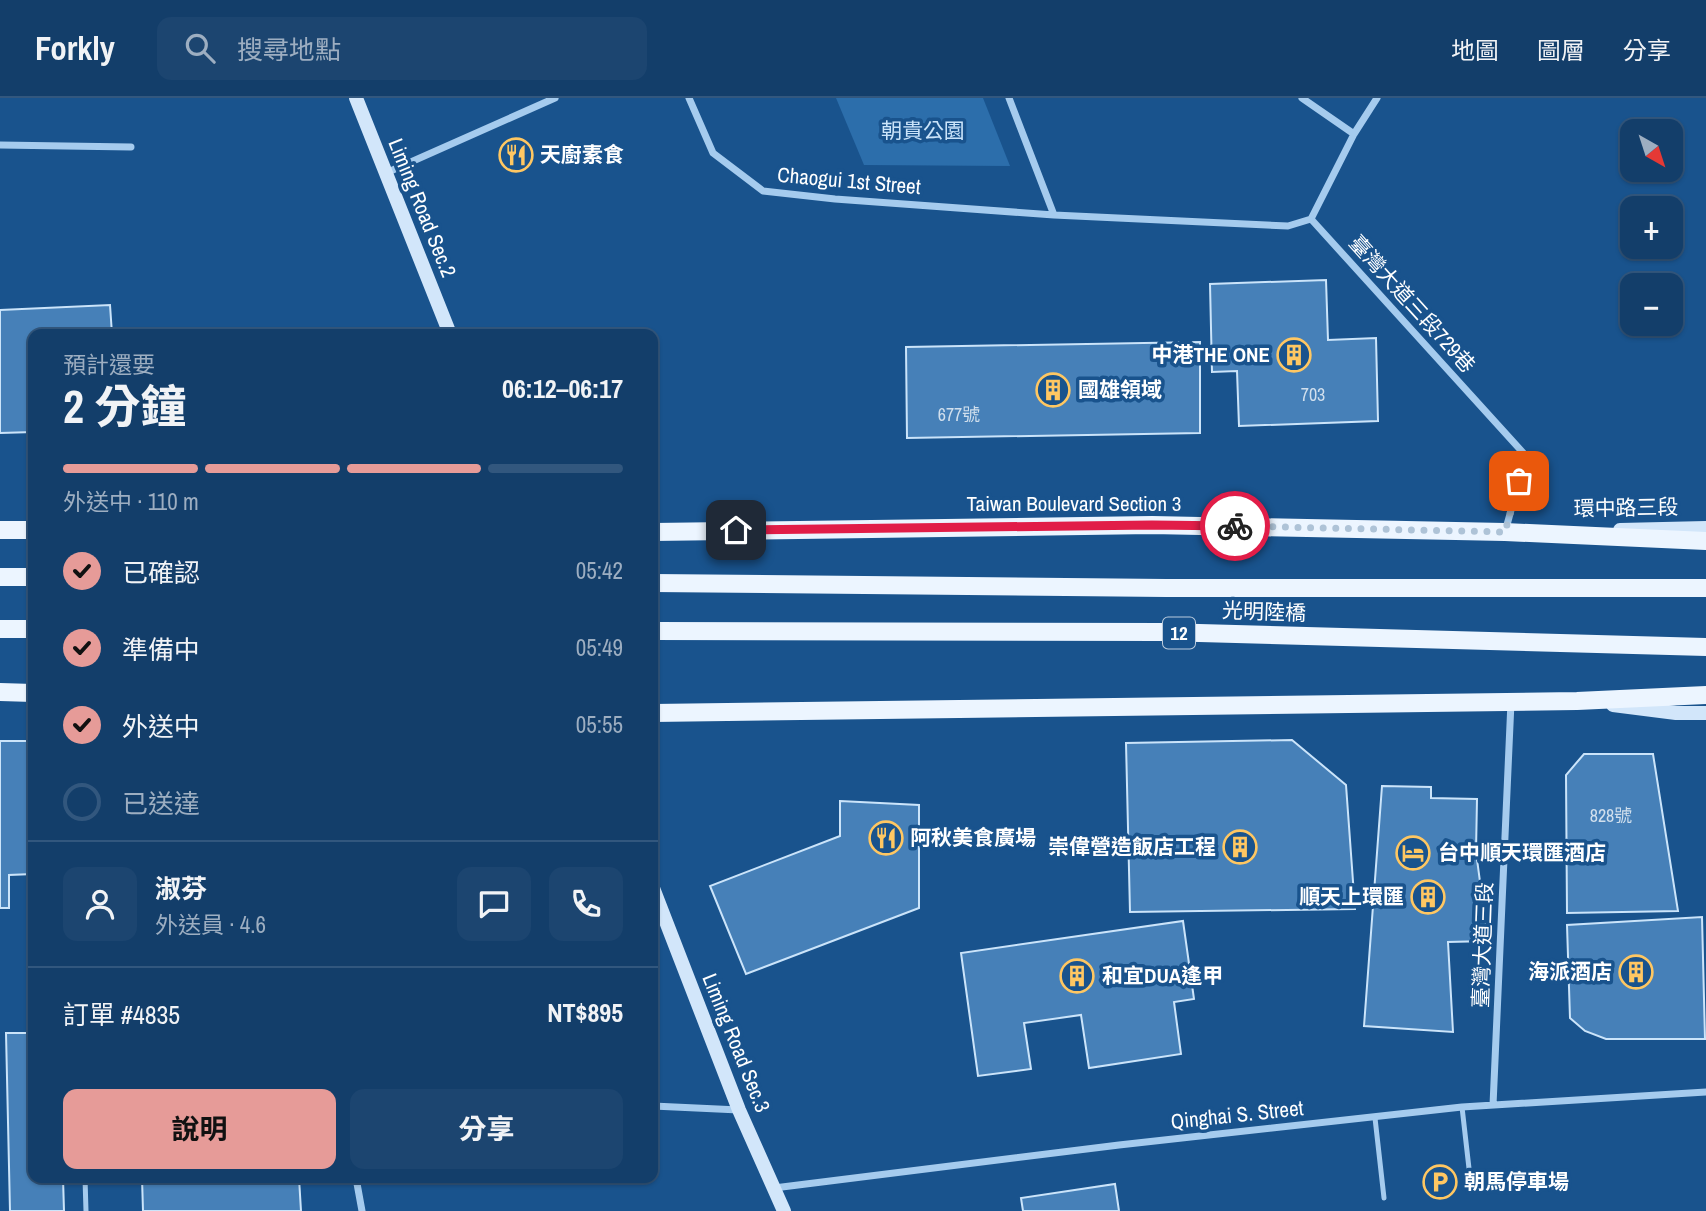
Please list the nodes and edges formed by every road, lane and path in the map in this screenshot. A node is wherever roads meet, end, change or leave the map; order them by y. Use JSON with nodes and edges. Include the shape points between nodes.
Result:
{"nodes":[{"id":1,"x":356,"y":98,"type":"edge"},
{"id":2,"x":555,"y":98,"type":"edge"},
{"id":3,"x":689,"y":98,"type":"edge"},
{"id":4,"x":1009,"y":98,"type":"edge"},
{"id":5,"x":1302,"y":98,"type":"edge"},
{"id":6,"x":1377,"y":98,"type":"edge"},
{"id":7,"x":1354,"y":134,"type":"junction"},
{"id":8,"x":0,"y":145,"type":"edge"},
{"id":9,"x":131,"y":147,"type":"dead end"},
{"id":10,"x":385,"y":173,"type":"junction"},
{"id":11,"x":1054,"y":215,"type":"junction"},
{"id":12,"x":1311,"y":219,"type":"junction"},
{"id":13,"x":448,"y":329,"type":"edge"},
{"id":14,"x":1706,"y":529,"type":"edge"},
{"id":15,"x":0,"y":530,"type":"edge"},
{"id":16,"x":28,"y":530,"type":"edge"},
{"id":17,"x":658,"y":532,"type":"edge"},
{"id":18,"x":1505,"y":532,"type":"junction"},
{"id":19,"x":1706,"y":541,"type":"edge"},
{"id":20,"x":0,"y":577,"type":"edge"},
{"id":21,"x":28,"y":577,"type":"edge"},
{"id":22,"x":658,"y":583,"type":"edge"},
{"id":23,"x":1706,"y":589,"type":"edge"},
{"id":24,"x":0,"y":629,"type":"edge"},
{"id":25,"x":28,"y":629,"type":"edge"},
{"id":26,"x":658,"y":631,"type":"edge"},
{"id":27,"x":1706,"y":647,"type":"edge"},
{"id":28,"x":0,"y":692,"type":"edge"},
{"id":29,"x":28,"y":692,"type":"edge"},
{"id":30,"x":1706,"y":695,"type":"edge"},
{"id":31,"x":1577,"y":701,"type":"junction"},
{"id":32,"x":1511,"y":702,"type":"junction"},
{"id":33,"x":1706,"y":703,"type":"edge"},
{"id":34,"x":658,"y":713,"type":"edge"},
{"id":35,"x":1706,"y":713,"type":"edge"},
{"id":36,"x":658,"y":901,"type":"edge"},
{"id":37,"x":1706,"y":1092,"type":"edge"},
{"id":38,"x":1493,"y":1105,"type":"junction"},
{"id":39,"x":658,"y":1106,"type":"edge"},
{"id":40,"x":1462,"y":1107,"type":"junction"},
{"id":41,"x":739,"y":1110,"type":"junction"},
{"id":42,"x":1375,"y":1118,"type":"junction"},
{"id":43,"x":85,"y":1183,"type":"edge"},
{"id":44,"x":357,"y":1183,"type":"edge"},
{"id":45,"x":1471,"y":1186,"type":"dead end"},
{"id":46,"x":774,"y":1188,"type":"junction"},
{"id":47,"x":1384,"y":1198,"type":"dead end"},
{"id":48,"x":86,"y":1211,"type":"edge"},
{"id":49,"x":362,"y":1211,"type":"edge"},
{"id":50,"x":784,"y":1211,"type":"edge"}],
"edges":[{"from":1,"to":10,"type":"main road","name":"Liming Road Sec.2"},
{"from":2,"to":10,"type":"street"},
{"from":3,"to":11,"type":"street","name":"Chaogui 1st Street","via":[[713,153],[763,191]]},
{"from":4,"to":11,"type":"street"},
{"from":5,"to":7,"type":"street"},
{"from":6,"to":7,"type":"street"},
{"from":7,"to":12,"type":"street"},
{"from":8,"to":9,"type":"street"},
{"from":10,"to":13,"type":"main road","name":"Liming Road Sec.2"},
{"from":11,"to":12,"type":"street","name":"Chaogui 1st Street","via":[[1288,226]]},
{"from":12,"to":18,"type":"street","name":"臺灣大道三段729巷","via":[[1526,456]]},
{"from":14,"to":18,"type":"main road","name":"環中路三段"},
{"from":15,"to":16,"type":"main road"},
{"from":17,"to":18,"type":"main road","name":"Taiwan Boulevard Section 3","via":[[1152,525]]},
{"from":18,"to":19,"type":"main road","name":"Taiwan Boulevard Section 3"},
{"from":20,"to":21,"type":"main road"},
{"from":22,"to":23,"type":"main road","name":"光明陸橋","number":"12"},
{"from":24,"to":25,"type":"main road"},
{"from":26,"to":27,"type":"main road","name":"光明陸橋","number":"12","via":[[1163,632]]},
{"from":28,"to":29,"type":"main road"},
{"from":30,"to":31,"type":"main road"},
{"from":31,"to":32,"type":"main road"},
{"from":31,"to":33,"type":"main road"},
{"from":31,"to":35,"type":"main road"},
{"from":32,"to":34,"type":"main road"},
{"from":32,"to":38,"type":"street","name":"臺灣大道三段"},
{"from":36,"to":41,"type":"main road","name":"Liming Road Sec.3"},
{"from":37,"to":38,"type":"street","name":"Qinghai S. Street"},
{"from":38,"to":40,"type":"street","name":"Qinghai S. Street"},
{"from":39,"to":41,"type":"street"},
{"from":40,"to":42,"type":"street","name":"Qinghai S. Street"},
{"from":40,"to":45,"type":"lane"},
{"from":41,"to":46,"type":"main road","name":"Liming Road Sec.3"},
{"from":42,"to":46,"type":"street","name":"Qinghai S. Street"},
{"from":42,"to":47,"type":"lane"},
{"from":43,"to":48,"type":"lane"},
{"from":44,"to":49,"type":"street"},
{"from":46,"to":50,"type":"main road","name":"Liming Road Sec.3"}]}
